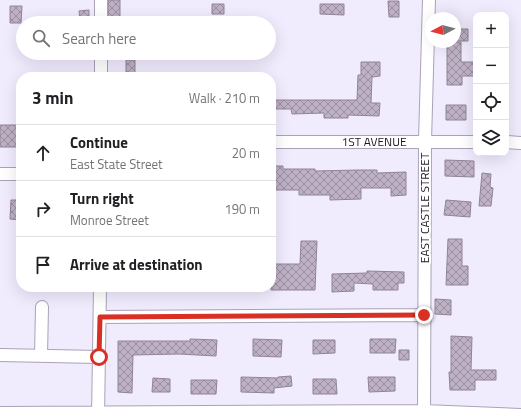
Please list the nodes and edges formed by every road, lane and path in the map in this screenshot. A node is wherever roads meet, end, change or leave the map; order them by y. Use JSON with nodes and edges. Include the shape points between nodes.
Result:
{"nodes":[{"id":1,"x":101,"y":0,"type":"edge"},
{"id":2,"x":429,"y":0,"type":"edge"},
{"id":3,"x":101,"y":16,"type":"edge"},
{"id":4,"x":101,"y":60,"type":"edge"},
{"id":5,"x":101,"y":72,"type":"edge"},
{"id":6,"x":425,"y":141,"type":"junction"},
{"id":7,"x":276,"y":142,"type":"edge"},
{"id":8,"x":473,"y":142,"type":"edge"},
{"id":9,"x":509,"y":142,"type":"edge"},
{"id":10,"x":521,"y":142,"type":"edge"},
{"id":11,"x":0,"y":174,"type":"edge"},
{"id":12,"x":16,"y":174,"type":"edge"},
{"id":13,"x":100,"y":292,"type":"edge"},
{"id":14,"x":42,"y":307,"type":"dead end"},
{"id":15,"x":424,"y":315,"type":"junction"},
{"id":16,"x":100,"y":317,"type":"junction"},
{"id":17,"x":0,"y":355,"type":"edge"},
{"id":18,"x":41,"y":356,"type":"junction"},
{"id":19,"x":99,"y":357,"type":"junction"},
{"id":20,"x":0,"y":413,"type":"edge"},
{"id":21,"x":424,"y":414,"type":"edge"},
{"id":22,"x":98,"y":415,"type":"edge"},
{"id":23,"x":521,"y":415,"type":"edge"}],
"edges":[{"from":1,"to":3,"type":"street"},
{"from":2,"to":6,"type":"street","name":"EAST CASTLE STREET"},
{"from":4,"to":5,"type":"street"},
{"from":6,"to":7,"type":"street","name":"1ST AVENUE"},
{"from":6,"to":8,"type":"street","name":"1ST AVENUE"},
{"from":6,"to":15,"type":"street","name":"EAST CASTLE STREET"},
{"from":9,"to":10,"type":"street"},
{"from":11,"to":12,"type":"street"},
{"from":13,"to":16,"type":"street"},
{"from":14,"to":18,"type":"street"},
{"from":15,"to":16,"type":"street"},
{"from":15,"to":21,"type":"street","name":"EAST CASTLE STREET"},
{"from":16,"to":19,"type":"street"},
{"from":17,"to":18,"type":"street"},
{"from":18,"to":19,"type":"street"},
{"from":19,"to":22,"type":"street"},
{"from":20,"to":22,"type":"street"},
{"from":21,"to":22,"type":"street"},
{"from":21,"to":23,"type":"street"}]}
